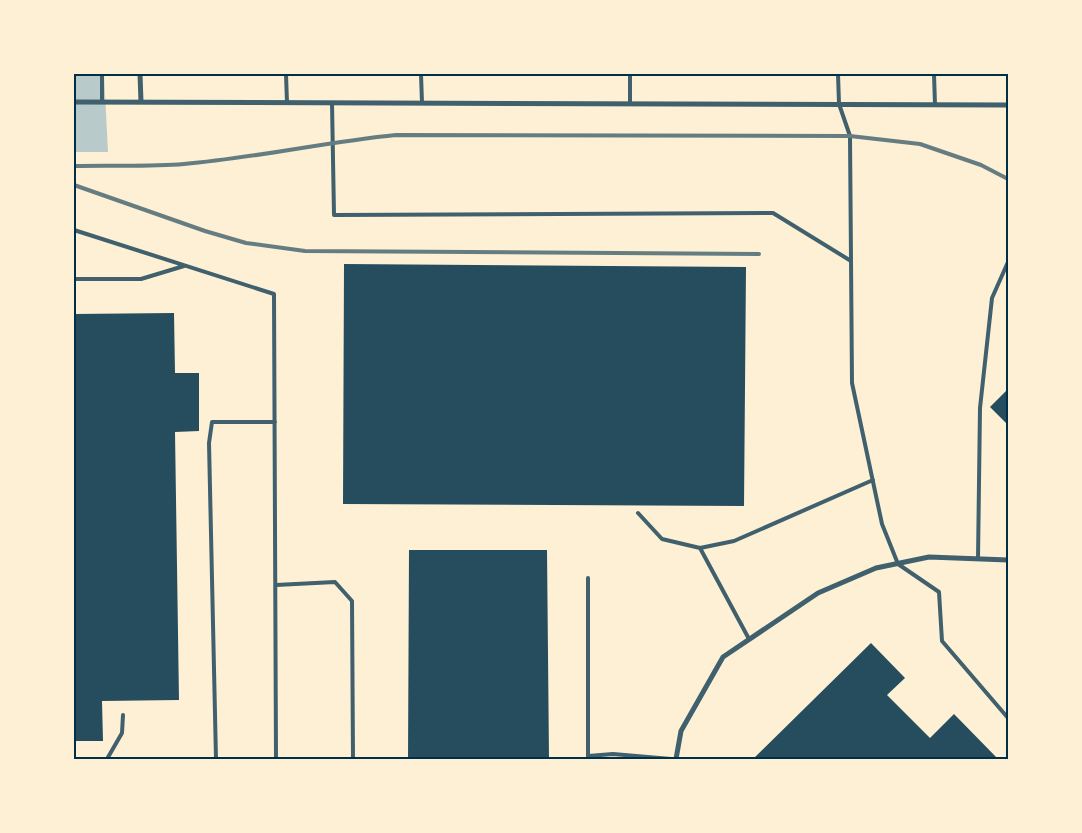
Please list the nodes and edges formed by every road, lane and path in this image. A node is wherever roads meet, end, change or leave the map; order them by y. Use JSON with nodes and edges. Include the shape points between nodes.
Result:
{"nodes":[{"id":1,"x":102,"y":74,"type":"edge"},
{"id":2,"x":140,"y":74,"type":"edge"},
{"id":3,"x":286,"y":74,"type":"edge"},
{"id":4,"x":421,"y":74,"type":"edge"},
{"id":5,"x":630,"y":74,"type":"edge"},
{"id":6,"x":838,"y":74,"type":"edge"},
{"id":7,"x":934,"y":74,"type":"edge"},
{"id":8,"x":74,"y":102,"type":"edge"},
{"id":9,"x":102,"y":102,"type":"junction"},
{"id":10,"x":141,"y":102,"type":"junction"},
{"id":11,"x":286,"y":103,"type":"junction"},
{"id":12,"x":332,"y":103,"type":"junction"},
{"id":13,"x":422,"y":103,"type":"junction"},
{"id":14,"x":630,"y":104,"type":"junction"},
{"id":15,"x":839,"y":104,"type":"junction"},
{"id":16,"x":935,"y":104,"type":"junction"},
{"id":17,"x":1008,"y":105,"type":"edge"},
{"id":18,"x":74,"y":230,"type":"edge"},
{"id":19,"x":851,"y":261,"type":"junction"},
{"id":20,"x":1008,"y":262,"type":"edge"},
{"id":21,"x":184,"y":266,"type":"junction"},
{"id":22,"x":74,"y":279,"type":"edge"},
{"id":23,"x":275,"y":422,"type":"junction"},
{"id":24,"x":873,"y":480,"type":"junction"},
{"id":25,"x":638,"y":513,"type":"dead end"},
{"id":26,"x":700,"y":548,"type":"junction"},
{"id":27,"x":978,"y":559,"type":"junction"},
{"id":28,"x":1008,"y":560,"type":"edge"},
{"id":29,"x":898,"y":564,"type":"junction"},
{"id":30,"x":588,"y":578,"type":"dead end"},
{"id":31,"x":276,"y":585,"type":"junction"},
{"id":32,"x":749,"y":639,"type":"junction"},
{"id":33,"x":123,"y":715,"type":"dead end"},
{"id":34,"x":1008,"y":718,"type":"edge"},
{"id":35,"x":588,"y":758,"type":"edge"},
{"id":36,"x":107,"y":759,"type":"edge"},
{"id":37,"x":216,"y":759,"type":"edge"},
{"id":38,"x":276,"y":759,"type":"edge"},
{"id":39,"x":353,"y":759,"type":"edge"},
{"id":40,"x":671,"y":759,"type":"edge"},
{"id":41,"x":676,"y":759,"type":"edge"}],
"edges":[{"from":1,"to":9,"type":"lane"},
{"from":2,"to":10,"type":"street"},
{"from":3,"to":11,"type":"lane"},
{"from":4,"to":13,"type":"lane"},
{"from":5,"to":14,"type":"lane"},
{"from":6,"to":15,"type":"lane"},
{"from":7,"to":16,"type":"lane"},
{"from":8,"to":9,"type":"street"},
{"from":9,"to":10,"type":"street"},
{"from":10,"to":11,"type":"street"},
{"from":11,"to":12,"type":"street"},
{"from":12,"to":13,"type":"street"},
{"from":12,"to":19,"type":"lane","via":[[334,215],[772,213]]},
{"from":13,"to":14,"type":"street"},
{"from":14,"to":15,"type":"street"},
{"from":15,"to":16,"type":"street"},
{"from":15,"to":19,"type":"lane","via":[[850,136]]},
{"from":16,"to":17,"type":"street"},
{"from":18,"to":21,"type":"lane"},
{"from":19,"to":24,"type":"lane","via":[[852,383]]},
{"from":20,"to":27,"type":"lane","via":[[992,298],[980,408]]},
{"from":21,"to":22,"type":"lane","via":[[141,279]]},
{"from":21,"to":23,"type":"lane","via":[[274,294]]},
{"from":23,"to":31,"type":"lane"},
{"from":23,"to":37,"type":"lane","via":[[212,422],[209,444]]},
{"from":24,"to":26,"type":"lane","via":[[734,541]]},
{"from":24,"to":29,"type":"lane","via":[[882,524]]},
{"from":25,"to":26,"type":"lane","via":[[662,539]]},
{"from":26,"to":32,"type":"lane"},
{"from":27,"to":28,"type":"street"},
{"from":27,"to":29,"type":"street","via":[[928,557]]},
{"from":29,"to":32,"type":"street","via":[[876,568],[818,593]]},
{"from":29,"to":34,"type":"lane","via":[[939,592],[942,641]]},
{"from":30,"to":35,"type":"lane"},
{"from":31,"to":38,"type":"lane"},
{"from":31,"to":39,"type":"lane","via":[[335,582],[352,601]]},
{"from":32,"to":41,"type":"street","via":[[723,657],[680,731]]},
{"from":33,"to":36,"type":"lane","via":[[122,733]]},
{"from":35,"to":40,"type":"lane","via":[[613,754]]}]}
